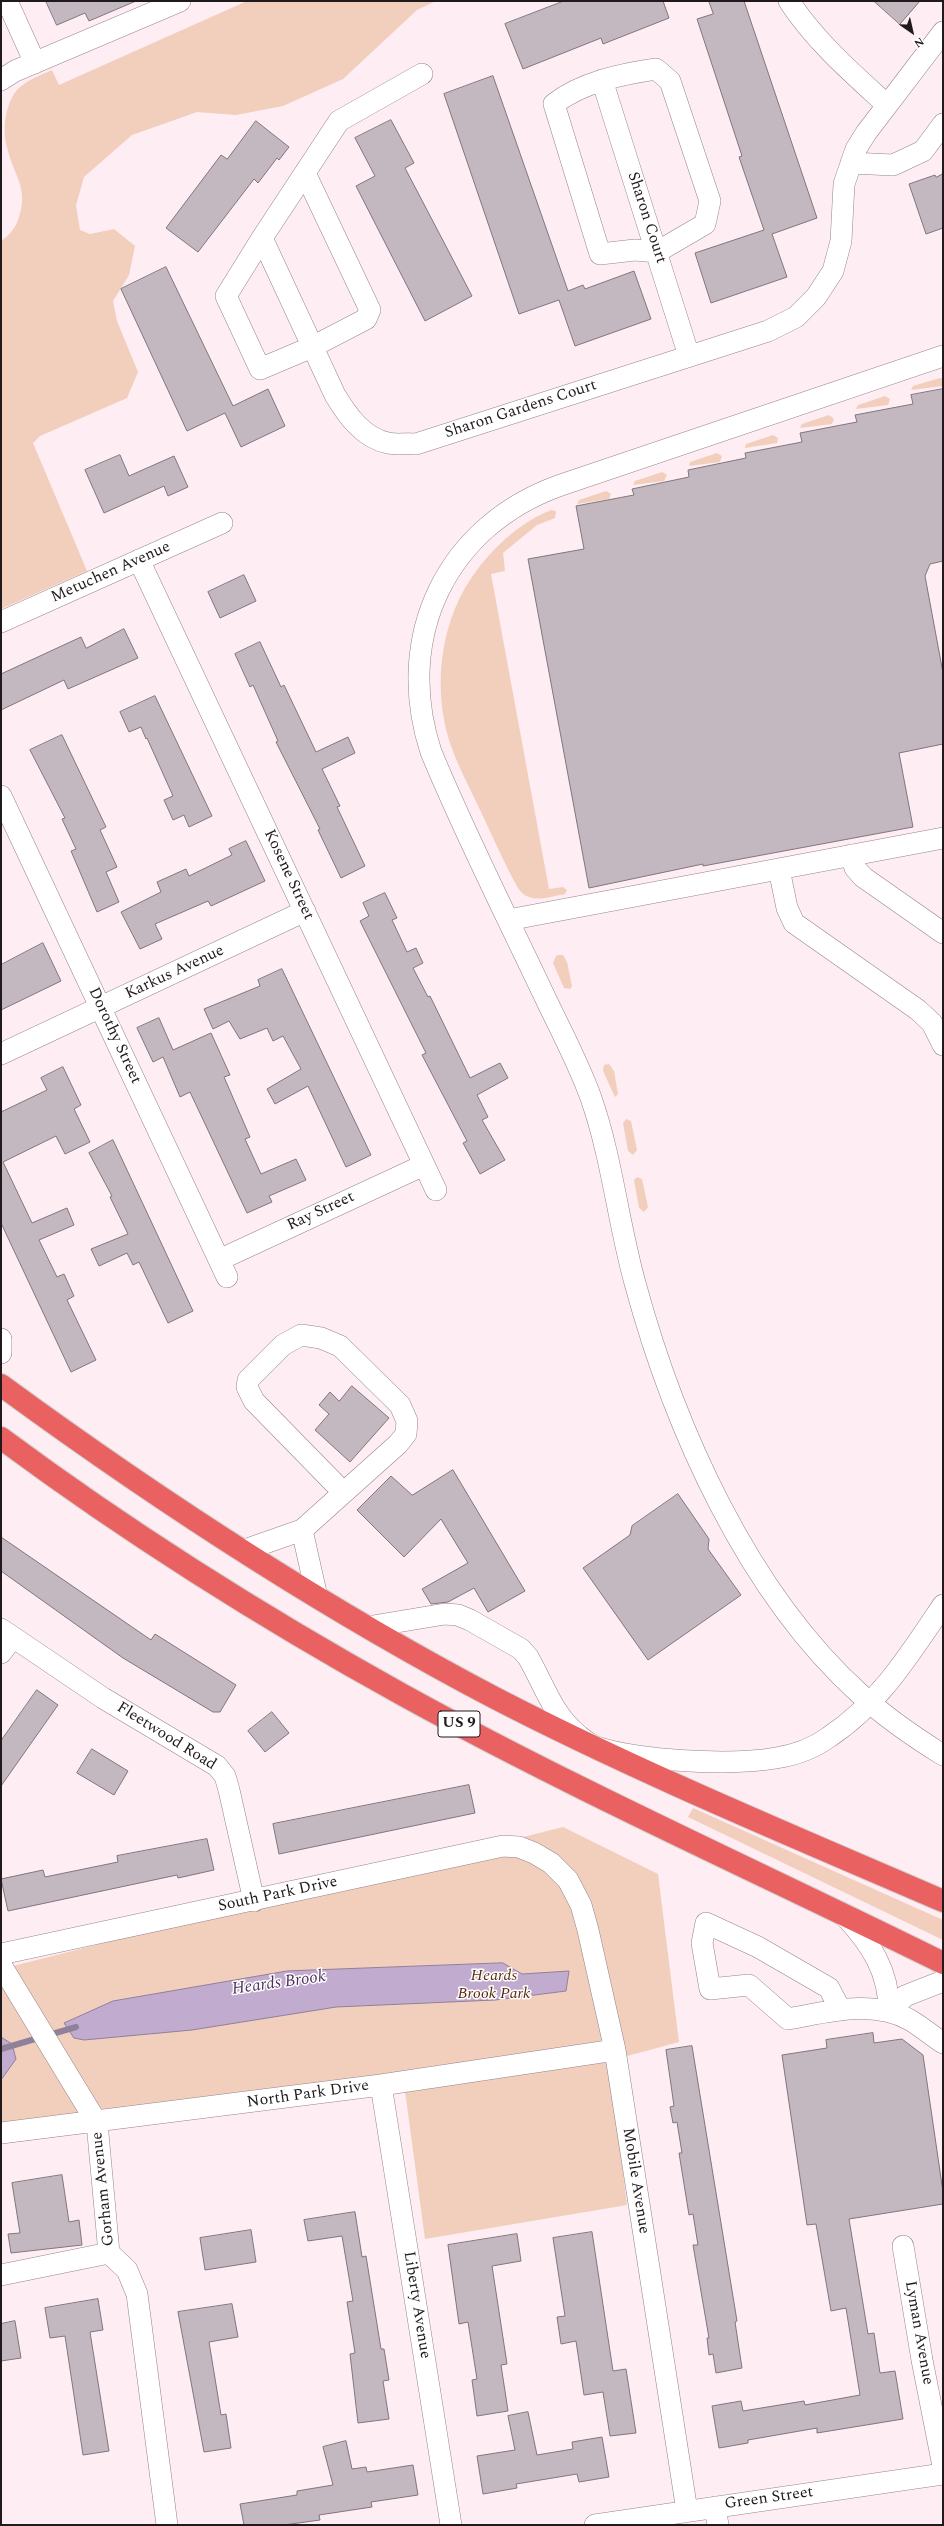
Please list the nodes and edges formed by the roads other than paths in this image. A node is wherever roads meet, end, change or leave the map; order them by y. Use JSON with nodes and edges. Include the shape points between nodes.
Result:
{"nodes":[{"id":1,"x":7,"y":1,"type":"edge"},
{"id":2,"x":180,"y":1,"type":"edge"},
{"id":3,"x":789,"y":1,"type":"edge"},
{"id":4,"x":943,"y":32,"type":"edge"},
{"id":5,"x":35,"y":63,"type":"junction"},
{"id":6,"x":422,"y":74,"type":"dead end"},
{"id":7,"x":1,"y":80,"type":"edge"},
{"id":8,"x":602,"y":80,"type":"junction"},
{"id":9,"x":887,"y":105,"type":"junction"},
{"id":10,"x":943,"y":124,"type":"edge"},
{"id":11,"x":851,"y":163,"type":"junction"},
{"id":12,"x":304,"y":173,"type":"junction"},
{"id":13,"x":262,"y":238,"type":"junction"},
{"id":14,"x":656,"y":252,"type":"junction"},
{"id":15,"x":312,"y":347,"type":"junction"},
{"id":16,"x":689,"y":356,"type":"junction"},
{"id":17,"x":943,"y":356,"type":"edge"},
{"id":18,"x":222,"y":523,"type":"dead end"},
{"id":19,"x":139,"y":560,"type":"junction"},
{"id":20,"x":1,"y":622,"type":"edge"},
{"id":21,"x":1,"y":796,"type":"edge"},
{"id":22,"x":943,"y":838,"type":"edge"},
{"id":23,"x":851,"y":855,"type":"junction"},
{"id":24,"x":780,"y":869,"type":"junction"},
{"id":25,"x":305,"y":912,"type":"junction"},
{"id":26,"x":508,"y":920,"type":"junction"},
{"id":27,"x":943,"y":933,"type":"edge"},
{"id":28,"x":100,"y":1007,"type":"junction"},
{"id":29,"x":943,"y":1045,"type":"edge"},
{"id":30,"x":1,"y":1054,"type":"edge"},
{"id":31,"x":424,"y":1164,"type":"junction"},
{"id":32,"x":436,"y":1190,"type":"dead end"},
{"id":33,"x":223,"y":1268,"type":"joint"},
{"id":34,"x":1,"y":1339,"type":"edge"},
{"id":35,"x":1,"y":1353,"type":"edge"},
{"id":36,"x":1,"y":1385,"type":"edge"},
{"id":37,"x":1,"y":1438,"type":"edge"},
{"id":38,"x":343,"y":1492,"type":"junction"},
{"id":39,"x":302,"y":1530,"type":"junction"},
{"id":40,"x":242,"y":1551,"type":"junction"},
{"id":41,"x":317,"y":1597,"type":"junction"},
{"id":42,"x":943,"y":1606,"type":"edge"},
{"id":43,"x":367,"y":1627,"type":"junction"},
{"id":44,"x":5,"y":1640,"type":"edge"},
{"id":45,"x":870,"y":1703,"type":"junction"},
{"id":46,"x":595,"y":1746,"type":"junction"},
{"id":47,"x":943,"y":1755,"type":"edge"},
{"id":48,"x":551,"y":1863,"type":"joint"},
{"id":49,"x":254,"y":1901,"type":"junction"},
{"id":50,"x":943,"y":1901,"type":"edge"},
{"id":51,"x":842,"y":1913,"type":"junction"},
{"id":52,"x":1,"y":1954,"type":"edge"},
{"id":53,"x":943,"y":1963,"type":"edge"},
{"id":54,"x":1,"y":1965,"type":"edge"},
{"id":55,"x":943,"y":1981,"type":"edge"},
{"id":56,"x":840,"y":2009,"type":"junction"},
{"id":57,"x":889,"y":2011,"type":"junction"},
{"id":58,"x":943,"y":2045,"type":"edge"},
{"id":59,"x":615,"y":2050,"type":"junction"},
{"id":60,"x":381,"y":2085,"type":"junction"},
{"id":61,"x":97,"y":2123,"type":"junction"},
{"id":62,"x":1,"y":2133,"type":"edge"},
{"id":63,"x":903,"y":2246,"type":"dead end"},
{"id":64,"x":109,"y":2253,"type":"junction"},
{"id":65,"x":1,"y":2275,"type":"edge"},
{"id":66,"x":943,"y":2466,"type":"edge"},
{"id":67,"x":943,"y":2474,"type":"edge"},
{"id":68,"x":687,"y":2511,"type":"junction"},
{"id":69,"x":716,"y":2516,"type":"edge"},
{"id":70,"x":167,"y":2525,"type":"edge"},
{"id":71,"x":451,"y":2525,"type":"edge"},
{"id":72,"x":595,"y":2525,"type":"edge"}],
"edges":[{"from":1,"to":5,"type":"street"},
{"from":2,"to":5,"type":"street"},
{"from":3,"to":9,"type":"street","via":[[801,19],[845,66]]},
{"from":4,"to":9,"type":"street","name":"Sharon Gardens Court"},
{"from":5,"to":7,"type":"street"},
{"from":6,"to":12,"type":"street","via":[[339,120]]},
{"from":8,"to":14,"type":"street","name":"Sharon Court"},
{"from":8,"to":14,"type":"street","via":[[554,104],[600,254],[635,250]]},
{"from":8,"to":14,"type":"street","via":[[656,69],[664,74],[670,81],[710,201],[705,224]]},
{"from":9,"to":11,"type":"street","name":"Sharon Gardens Court","via":[[863,137]]},
{"from":10,"to":11,"type":"street","via":[[923,151],[893,165]]},
{"from":11,"to":16,"type":"street","name":"Sharon Gardens Court","via":[[844,184],[841,241],[833,271],[816,298],[796,317],[768,331]]},
{"from":12,"to":13,"type":"street"},
{"from":12,"to":15,"type":"street","via":[[370,310],[366,319]]},
{"from":13,"to":15,"type":"street","name":"Sharon Gardens Court"},
{"from":13,"to":15,"type":"street","via":[[226,296],[260,369]]},
{"from":14,"to":16,"type":"street","name":"Sharon Court"},
{"from":15,"to":16,"type":"street","name":"Sharon Gardens Court","via":[[347,416],[366,434],[388,443],[416,444]]},
{"from":17,"to":26,"type":"street","via":[[537,494],[495,519],[467,546],[446,577],[430,613],[420,664],[420,708],[430,752]]},
{"from":18,"to":19,"type":"street","name":"Metuchen Avenue"},
{"from":19,"to":20,"type":"street","name":"Metuchen Avenue"},
{"from":19,"to":25,"type":"street","name":"Kosene Street"},
{"from":21,"to":28,"type":"street","name":"Dorothy Street"},
{"from":22,"to":23,"type":"street"},
{"from":23,"to":24,"type":"street"},
{"from":23,"to":27,"type":"street","via":[[855,868],[863,877]]},
{"from":24,"to":26,"type":"street"},
{"from":24,"to":29,"type":"street","via":[[787,908],[794,923],[918,1010],[932,1023]]},
{"from":25,"to":28,"type":"street","name":"Karkus Avenue"},
{"from":25,"to":31,"type":"street","name":"Kosene Street"},
{"from":26,"to":45,"type":"street","via":[[592,1102],[605,1147],[625,1245],[640,1302],[669,1389],[698,1457],[732,1528],[761,1574],[823,1656]]},
{"from":28,"to":30,"type":"street","name":"Karkus Avenue"},
{"from":28,"to":33,"type":"street","name":"Dorothy Street"},
{"from":31,"to":32,"type":"street","name":"Kosene Street"},
{"from":31,"to":33,"type":"street","name":"Ray Street"},
{"from":34,"to":35,"type":"street"},
{"from":36,"to":40,"type":"highway","number":"US 9","via":[[119,1470]]},
{"from":37,"to":51,"type":"highway","number":"US 9","via":[[148,1540],[339,1658],[538,1765]]},
{"from":38,"to":38,"type":"street","via":[[398,1444],[406,1434],[407,1421],[400,1405],[340,1346],[321,1338],[301,1335],[283,1345],[248,1380],[247,1387],[254,1401]]},
{"from":38,"to":39,"type":"street"},
{"from":39,"to":40,"type":"street"},
{"from":39,"to":41,"type":"street"},
{"from":40,"to":41,"type":"highway","number":"US 9"},
{"from":41,"to":43,"type":"highway","number":"US 9"},
{"from":42,"to":45,"type":"street","via":[[894,1678]]},
{"from":43,"to":46,"type":"highway","number":"US 9","via":[[495,1698]]},
{"from":43,"to":46,"type":"street","via":[[445,1614],[458,1615],[470,1620],[521,1649],[528,1657],[558,1714],[568,1726]]},
{"from":44,"to":49,"type":"street","name":"Fleetwood Road","via":[[217,1766],[225,1776],[229,1790]]},
{"from":45,"to":46,"type":"street","via":[[828,1738],[805,1750],[778,1758],[740,1762],[671,1758]]},
{"from":45,"to":47,"type":"street","via":[[907,1732]]},
{"from":46,"to":50,"type":"highway","number":"US 9"},
{"from":48,"to":49,"type":"street","name":"South Park Drive","via":[[519,1847],[504,1846]]},
{"from":48,"to":59,"type":"street","name":"Mobile Avenue","via":[[568,1880],[581,1905]]},
{"from":49,"to":52,"type":"street","name":"South Park Drive"},
{"from":51,"to":53,"type":"highway","number":"US 9"},
{"from":51,"to":57,"type":"street","via":[[870,1945],[878,1960],[888,1988]]},
{"from":54,"to":61,"type":"street","name":"Gorham Avenue"},
{"from":55,"to":57,"type":"street","via":[[910,1994]]},
{"from":56,"to":56,"type":"street","via":[[788,2019],[750,1985],[710,1989],[702,1943],[706,1923],[758,1947],[829,1988]]},
{"from":56,"to":57,"type":"street"},
{"from":57,"to":58,"type":"street","via":[[910,2020]]},
{"from":59,"to":60,"type":"street","name":"North Park Drive"},
{"from":59,"to":68,"type":"street","name":"Mobile Avenue"},
{"from":60,"to":61,"type":"street","name":"North Park Drive"},
{"from":60,"to":71,"type":"street","name":"Liberty Avenue"},
{"from":61,"to":62,"type":"street","name":"North Park Drive"},
{"from":61,"to":64,"type":"street","name":"Gorham Avenue"},
{"from":63,"to":66,"type":"street","name":"Lyman Avenue"},
{"from":64,"to":65,"type":"street"},
{"from":64,"to":70,"type":"street","name":"Gorham Avenue","via":[[127,2270],[137,2294]]},
{"from":67,"to":69,"type":"street","name":"Green Street"},
{"from":68,"to":69,"type":"street","name":"Green Street"},
{"from":68,"to":72,"type":"street","name":"Green Street"}]}
